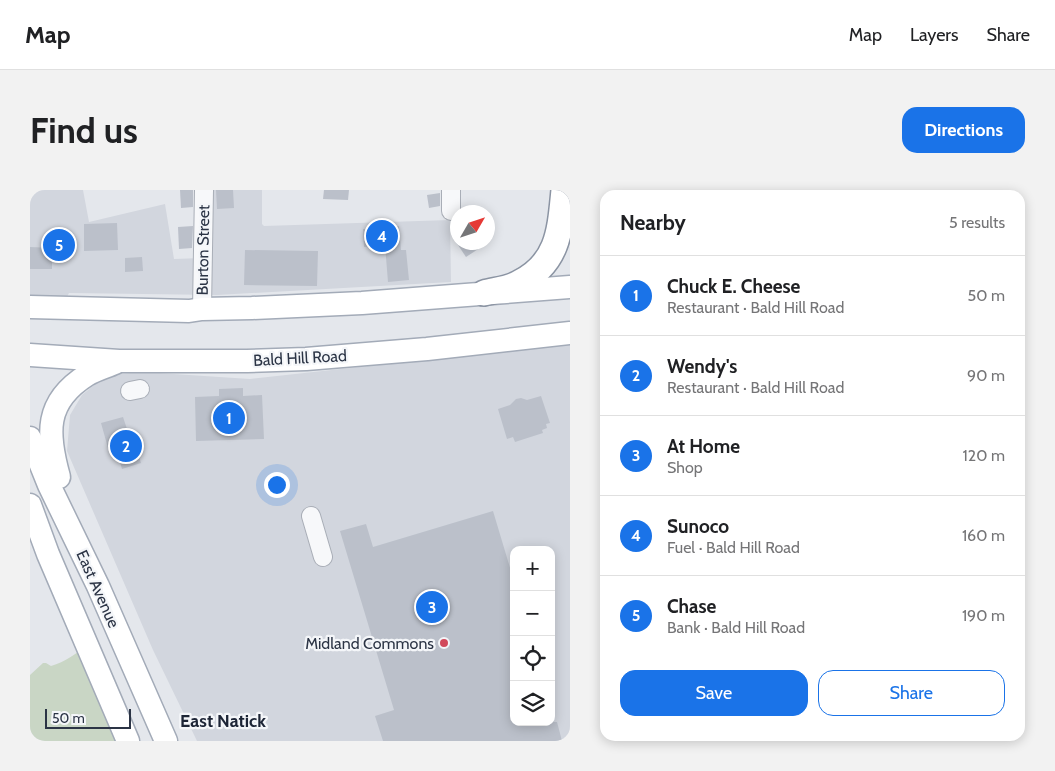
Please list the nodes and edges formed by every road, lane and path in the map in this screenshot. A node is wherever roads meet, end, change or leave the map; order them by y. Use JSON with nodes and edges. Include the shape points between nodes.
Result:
{"nodes":[{"id":1,"x":204,"y":190,"type":"edge"},
{"id":2,"x":451,"y":190,"type":"edge"},
{"id":3,"x":564,"y":190,"type":"edge"},
{"id":4,"x":451,"y":205,"type":"edge"},
{"id":5,"x":570,"y":286,"type":"edge"},
{"id":6,"x":484,"y":293,"type":"junction"},
{"id":7,"x":30,"y":307,"type":"edge"},
{"id":8,"x":202,"y":309,"type":"junction"},
{"id":9,"x":570,"y":333,"type":"edge"},
{"id":10,"x":30,"y":355,"type":"edge"},
{"id":11,"x":119,"y":361,"type":"junction"},
{"id":12,"x":30,"y":438,"type":"edge"},
{"id":13,"x":30,"y":504,"type":"edge"},
{"id":14,"x":311,"y":516,"type":"dead end"},
{"id":15,"x":30,"y":520,"type":"edge"},
{"id":16,"x":70,"y":529,"type":"junction"},
{"id":17,"x":30,"y":532,"type":"edge"},
{"id":18,"x":48,"y":554,"type":"junction"},
{"id":19,"x":323,"y":557,"type":"dead end"},
{"id":20,"x":128,"y":741,"type":"edge"},
{"id":21,"x":166,"y":741,"type":"edge"}],
"edges":[{"from":1,"to":8,"type":"street","name":"Burton Street"},
{"from":2,"to":4,"type":"street"},
{"from":3,"to":6,"type":"highway","via":[[559,232],[548,260],[517,284]]},
{"from":5,"to":6,"type":"main road"},
{"from":6,"to":8,"type":"main road","via":[[362,303]]},
{"from":7,"to":8,"type":"main road"},
{"from":9,"to":11,"type":"main road","name":"Bald Hill Road","via":[[306,359]]},
{"from":10,"to":11,"type":"main road","name":"Bald Hill Road"},
{"from":11,"to":16,"type":"main road","via":[[87,375],[70,389],[57,404],[51,422],[52,455]]},
{"from":12,"to":16,"type":"main road","name":"East Avenue"},
{"from":13,"to":18,"type":"main road","name":"East Avenue"},
{"from":14,"to":19,"type":"street"},
{"from":15,"to":18,"type":"main road"},
{"from":16,"to":21,"type":"main road","name":"East Avenue"},
{"from":17,"to":18,"type":"street"},
{"from":18,"to":20,"type":"main road","name":"East Avenue"}]}
